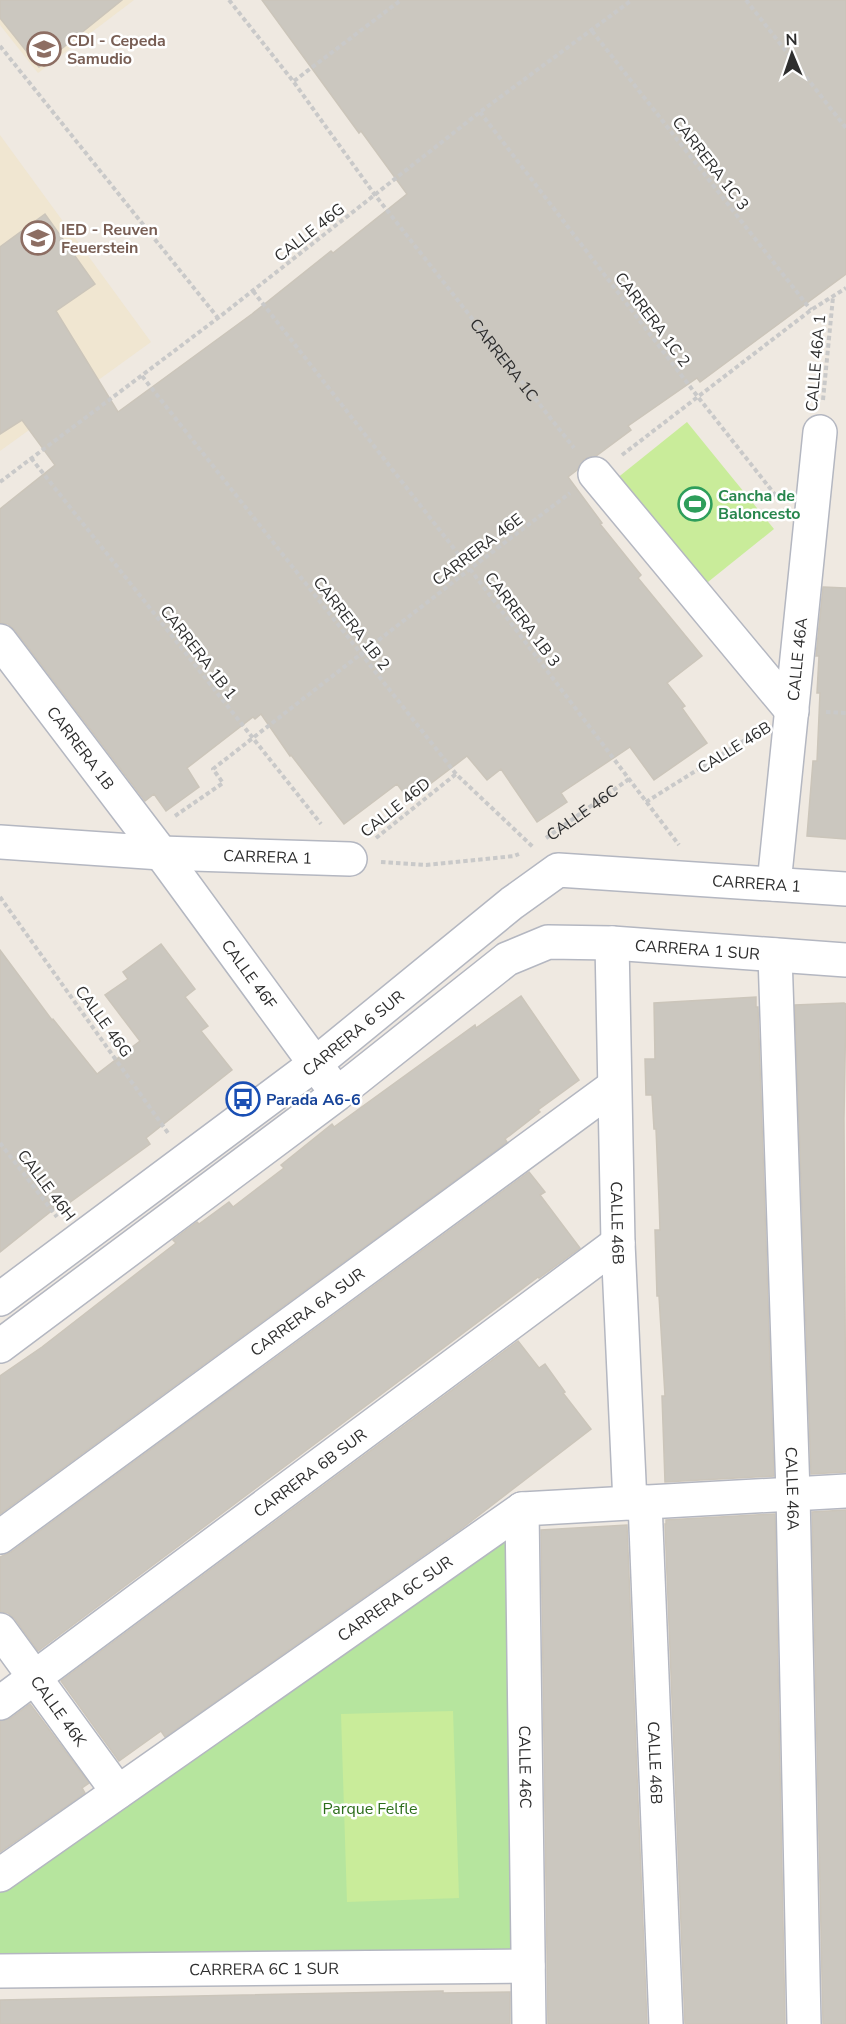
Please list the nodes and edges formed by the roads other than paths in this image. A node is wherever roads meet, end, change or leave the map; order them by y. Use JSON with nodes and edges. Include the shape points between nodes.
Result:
{"nodes":[{"id":1,"x":820,"y":432,"type":"road end"},
{"id":2,"x":595,"y":474,"type":"road end"},
{"id":3,"x":0,"y":642,"type":"edge"},
{"id":4,"x":792,"y":711,"type":"junction"},
{"id":5,"x":0,"y":842,"type":"edge"},
{"id":6,"x":154,"y":844,"type":"junction"},
{"id":7,"x":350,"y":860,"type":"road end"},
{"id":8,"x":558,"y":870,"type":"joint"},
{"id":9,"x":774,"y":884,"type":"junction"},
{"id":10,"x":846,"y":889,"type":"edge"},
{"id":11,"x":612,"y":944,"type":"junction"},
{"id":12,"x":775,"y":955,"type":"junction"},
{"id":13,"x":846,"y":960,"type":"edge"},
{"id":14,"x":315,"y":1064,"type":"junction"},
{"id":15,"x":614,"y":1087,"type":"junction"},
{"id":16,"x":337,"y":1094,"type":"junction"},
{"id":17,"x":618,"y":1243,"type":"junction"},
{"id":18,"x":0,"y":1299,"type":"edge"},
{"id":19,"x":0,"y":1346,"type":"edge"},
{"id":20,"x":846,"y":1491,"type":"edge"},
{"id":21,"x":793,"y":1493,"type":"junction"},
{"id":22,"x":637,"y":1502,"type":"junction"},
{"id":23,"x":522,"y":1509,"type":"junction"},
{"id":24,"x":0,"y":1537,"type":"edge"},
{"id":25,"x":0,"y":1630,"type":"edge"},
{"id":26,"x":35,"y":1676,"type":"junction"},
{"id":27,"x":0,"y":1703,"type":"edge"},
{"id":28,"x":118,"y":1792,"type":"junction"},
{"id":29,"x":0,"y":1875,"type":"edge"},
{"id":30,"x":528,"y":1966,"type":"junction"},
{"id":31,"x":0,"y":1971,"type":"edge"},
{"id":32,"x":529,"y":2024,"type":"edge"},
{"id":33,"x":666,"y":2024,"type":"edge"},
{"id":34,"x":804,"y":2024,"type":"edge"}],
"edges":[{"from":1,"to":4,"type":"street","name":"CALLE 46A"},
{"from":2,"to":4,"type":"street"},
{"from":3,"to":6,"type":"street","name":"CARRERA 1B"},
{"from":4,"to":9,"type":"street","name":"CALLE 46A"},
{"from":5,"to":6,"type":"street","name":"CARRERA 1"},
{"from":6,"to":7,"type":"street","name":"CARRERA 1"},
{"from":6,"to":14,"type":"street","name":"CALLE 46F"},
{"from":8,"to":9,"type":"street","name":"CARRERA 1"},
{"from":8,"to":14,"type":"street","name":"CARRERA 6 SUR"},
{"from":9,"to":10,"type":"street","name":"CARRERA 1"},
{"from":11,"to":12,"type":"street","name":"CARRERA 1 SUR"},
{"from":11,"to":15,"type":"street","name":"CALLE 46B"},
{"from":11,"to":16,"type":"street","name":"CARRERA 1 SUR","via":[[548,942],[507,959]]},
{"from":12,"to":13,"type":"street","name":"CARRERA 1 SUR"},
{"from":12,"to":21,"type":"street","name":"CALLE 46A"},
{"from":14,"to":16,"type":"street","name":"CALLE 46F"},
{"from":14,"to":18,"type":"street","name":"CARRERA 6 SUR"},
{"from":15,"to":17,"type":"street","name":"CALLE 46B"},
{"from":15,"to":24,"type":"street","name":"CARRERA 6A SUR"},
{"from":16,"to":19,"type":"street"},
{"from":17,"to":22,"type":"street","name":"CALLE 46B"},
{"from":17,"to":26,"type":"street","name":"CARRERA 6B SUR"},
{"from":20,"to":21,"type":"street"},
{"from":21,"to":22,"type":"street"},
{"from":21,"to":34,"type":"street","name":"CALLE 46A"},
{"from":22,"to":23,"type":"street"},
{"from":22,"to":33,"type":"street","name":"CALLE 46B"},
{"from":23,"to":28,"type":"street","name":"CARRERA 6C SUR"},
{"from":23,"to":30,"type":"street","name":"CALLE 46C"},
{"from":25,"to":26,"type":"street","name":"CALLE 46K"},
{"from":26,"to":27,"type":"street","name":"CARRERA 6B SUR"},
{"from":26,"to":28,"type":"street","name":"CALLE 46K"},
{"from":28,"to":29,"type":"street","name":"CARRERA 6C SUR"},
{"from":30,"to":31,"type":"street","name":"CARRERA 6C 1 SUR"},
{"from":30,"to":32,"type":"street","name":"CALLE 46C"}]}
